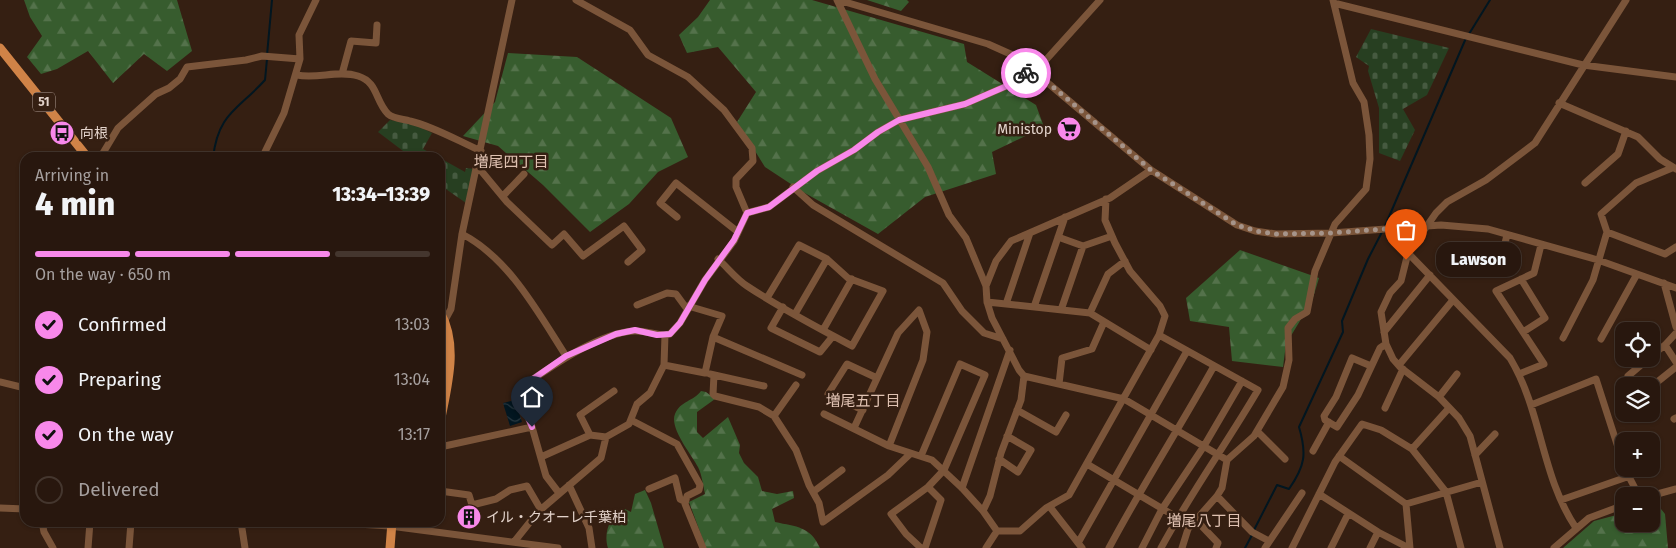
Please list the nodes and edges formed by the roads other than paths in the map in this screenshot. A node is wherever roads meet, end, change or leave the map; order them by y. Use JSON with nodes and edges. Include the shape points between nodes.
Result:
{"nodes":[{"id":1,"x":316,"y":0,"type":"edge"},
{"id":2,"x":512,"y":0,"type":"edge"},
{"id":3,"x":576,"y":0,"type":"edge"},
{"id":4,"x":838,"y":0,"type":"edge"},
{"id":5,"x":1100,"y":0,"type":"edge"},
{"id":6,"x":1626,"y":0,"type":"edge"},
{"id":7,"x":1334,"y":1,"type":"edge"},
{"id":8,"x":377,"y":26,"type":"dead end"},
{"id":9,"x":0,"y":48,"type":"edge"},
{"id":10,"x":300,"y":58,"type":"junction"},
{"id":11,"x":1583,"y":65,"type":"junction"},
{"id":12,"x":1033,"y":70,"type":"junction"},
{"id":13,"x":342,"y":74,"type":"junction"},
{"id":14,"x":297,"y":75,"type":"junction"},
{"id":15,"x":1676,"y":76,"type":"edge"},
{"id":16,"x":1559,"y":103,"type":"junction"},
{"id":17,"x":899,"y":120,"type":"junction"},
{"id":18,"x":1626,"y":131,"type":"junction"},
{"id":19,"x":481,"y":151,"type":"junction"},
{"id":20,"x":83,"y":152,"type":"edge"},
{"id":21,"x":104,"y":152,"type":"edge"},
{"id":22,"x":265,"y":152,"type":"edge"},
{"id":23,"x":478,"y":167,"type":"junction"},
{"id":24,"x":1674,"y":168,"type":"edge"},
{"id":25,"x":1151,"y":170,"type":"junction"},
{"id":26,"x":524,"y":174,"type":"dead end"},
{"id":27,"x":1584,"y":183,"type":"dead end"},
{"id":28,"x":793,"y":187,"type":"junction"},
{"id":29,"x":503,"y":196,"type":"junction"},
{"id":30,"x":1106,"y":199,"type":"junction"},
{"id":31,"x":747,"y":213,"type":"junction"},
{"id":32,"x":677,"y":217,"type":"dead end"},
{"id":33,"x":1065,"y":217,"type":"junction"},
{"id":34,"x":1425,"y":226,"type":"junction"},
{"id":35,"x":738,"y":232,"type":"junction"},
{"id":36,"x":1030,"y":232,"type":"junction"},
{"id":37,"x":1607,"y":232,"type":"junction"},
{"id":38,"x":1331,"y":233,"type":"junction"},
{"id":39,"x":462,"y":234,"type":"junction"},
{"id":40,"x":1507,"y":235,"type":"junction"},
{"id":41,"x":1112,"y":236,"type":"junction"},
{"id":42,"x":1058,"y":237,"type":"junction"},
{"id":43,"x":1541,"y":245,"type":"junction"},
{"id":44,"x":1083,"y":246,"type":"junction"},
{"id":45,"x":1676,"y":246,"type":"edge"},
{"id":46,"x":1408,"y":253,"type":"junction"},
{"id":47,"x":718,"y":259,"type":"junction"},
{"id":48,"x":827,"y":259,"type":"junction"},
{"id":49,"x":1598,"y":260,"type":"junction"},
{"id":50,"x":1125,"y":261,"type":"junction"},
{"id":51,"x":628,"y":262,"type":"dead end"},
{"id":52,"x":1512,"y":262,"type":"dead end"},
{"id":53,"x":1637,"y":274,"type":"junction"},
{"id":54,"x":1430,"y":275,"type":"junction"},
{"id":55,"x":852,"y":279,"type":"junction"},
{"id":56,"x":1521,"y":279,"type":"junction"},
{"id":57,"x":1664,"y":283,"type":"junction"},
{"id":58,"x":986,"y":286,"type":"junction"},
{"id":59,"x":1676,"y":288,"type":"edge"},
{"id":60,"x":767,"y":298,"type":"junction"},
{"id":61,"x":1453,"y":300,"type":"junction"},
{"id":62,"x":987,"y":302,"type":"junction"},
{"id":63,"x":1006,"y":304,"type":"junction"},
{"id":64,"x":637,"y":305,"type":"dead end"},
{"id":65,"x":783,"y":307,"type":"junction"},
{"id":66,"x":1034,"y":307,"type":"junction"},
{"id":67,"x":688,"y":308,"type":"junction"},
{"id":68,"x":1061,"y":310,"type":"junction"},
{"id":69,"x":1090,"y":313,"type":"junction"},
{"id":70,"x":445,"y":314,"type":"edge"},
{"id":71,"x":795,"y":314,"type":"junction"},
{"id":72,"x":1104,"y":322,"type":"junction"},
{"id":73,"x":445,"y":324,"type":"edge"},
{"id":74,"x":1676,"y":328,"type":"edge"},
{"id":75,"x":823,"y":330,"type":"junction"},
{"id":76,"x":1384,"y":332,"type":"junction"},
{"id":77,"x":1523,"y":332,"type":"junction"},
{"id":78,"x":1676,"y":333,"type":"edge"},
{"id":79,"x":665,"y":335,"type":"junction"},
{"id":80,"x":1159,"y":335,"type":"junction"},
{"id":81,"x":833,"y":336,"type":"junction"},
{"id":82,"x":713,"y":337,"type":"junction"},
{"id":83,"x":1564,"y":338,"type":"dead end"},
{"id":84,"x":1003,"y":339,"type":"junction"},
{"id":85,"x":1601,"y":339,"type":"dead end"},
{"id":86,"x":1386,"y":344,"type":"junction"},
{"id":87,"x":1665,"y":345,"type":"junction"},
{"id":88,"x":1660,"y":349,"type":"edge"},
{"id":89,"x":1010,"y":350,"type":"junction"},
{"id":90,"x":1151,"y":350,"type":"junction"},
{"id":91,"x":1188,"y":351,"type":"junction"},
{"id":92,"x":566,"y":356,"type":"junction"},
{"id":93,"x":1676,"y":362,"type":"edge"},
{"id":94,"x":664,"y":365,"type":"junction"},
{"id":95,"x":1214,"y":366,"type":"junction"},
{"id":96,"x":1371,"y":366,"type":"junction"},
{"id":97,"x":1401,"y":367,"type":"junction"},
{"id":98,"x":1639,"y":367,"type":"edge"},
{"id":99,"x":1676,"y":367,"type":"edge"},
{"id":100,"x":705,"y":373,"type":"junction"},
{"id":101,"x":1457,"y":374,"type":"dead end"},
{"id":102,"x":1519,"y":374,"type":"junction"},
{"id":103,"x":445,"y":375,"type":"edge"},
{"id":104,"x":714,"y":375,"type":"junction"},
{"id":105,"x":802,"y":375,"type":"dead end"},
{"id":106,"x":1024,"y":376,"type":"junction"},
{"id":107,"x":1628,"y":376,"type":"dead end"},
{"id":108,"x":877,"y":378,"type":"junction"},
{"id":109,"x":1660,"y":380,"type":"edge"},
{"id":110,"x":1242,"y":381,"type":"junction"},
{"id":111,"x":0,"y":382,"type":"edge"},
{"id":112,"x":1059,"y":384,"type":"junction"},
{"id":113,"x":796,"y":385,"type":"dead end"},
{"id":114,"x":764,"y":386,"type":"dead end"},
{"id":115,"x":20,"y":387,"type":"edge"},
{"id":116,"x":614,"y":391,"type":"dead end"},
{"id":117,"x":1439,"y":397,"type":"junction"},
{"id":118,"x":1124,"y":399,"type":"junction"},
{"id":119,"x":1531,"y":406,"type":"junction"},
{"id":120,"x":1385,"y":408,"type":"dead end"},
{"id":121,"x":1449,"y":408,"type":"junction"},
{"id":122,"x":863,"y":410,"type":"junction"},
{"id":123,"x":1017,"y":410,"type":"junction"},
{"id":124,"x":824,"y":414,"type":"dead end"},
{"id":125,"x":1066,"y":415,"type":"dead end"},
{"id":126,"x":1151,"y":415,"type":"junction"},
{"id":127,"x":774,"y":416,"type":"junction"},
{"id":128,"x":631,"y":420,"type":"junction"},
{"id":129,"x":1329,"y":422,"type":"junction"},
{"id":130,"x":532,"y":427,"type":"junction"},
{"id":131,"x":854,"y":428,"type":"junction"},
{"id":132,"x":1178,"y":431,"type":"junction"},
{"id":133,"x":1257,"y":431,"type":"junction"},
{"id":134,"x":1495,"y":434,"type":"dead end"},
{"id":135,"x":590,"y":435,"type":"junction"},
{"id":136,"x":1007,"y":436,"type":"junction"},
{"id":137,"x":606,"y":437,"type":"junction"},
{"id":138,"x":1615,"y":439,"type":"edge"},
{"id":139,"x":890,"y":446,"type":"junction"},
{"id":140,"x":1204,"y":446,"type":"junction"},
{"id":141,"x":445,"y":447,"type":"edge"},
{"id":142,"x":1412,"y":449,"type":"junction"},
{"id":143,"x":1313,"y":451,"type":"dead end"},
{"id":144,"x":910,"y":454,"type":"junction"},
{"id":145,"x":1219,"y":455,"type":"junction"},
{"id":146,"x":1476,"y":455,"type":"junction"},
{"id":147,"x":921,"y":456,"type":"junction"},
{"id":148,"x":1340,"y":456,"type":"junction"},
{"id":149,"x":541,"y":457,"type":"junction"},
{"id":150,"x":999,"y":459,"type":"junction"},
{"id":151,"x":1285,"y":459,"type":"dead end"},
{"id":152,"x":1227,"y":460,"type":"junction"},
{"id":153,"x":1087,"y":464,"type":"junction"},
{"id":154,"x":842,"y":470,"type":"dead end"},
{"id":155,"x":944,"y":470,"type":"junction"},
{"id":156,"x":1627,"y":477,"type":"joint"},
{"id":157,"x":1113,"y":480,"type":"junction"},
{"id":158,"x":1482,"y":482,"type":"junction"},
{"id":159,"x":569,"y":485,"type":"junction"},
{"id":160,"x":1633,"y":487,"type":"edge"},
{"id":161,"x":928,"y":488,"type":"junction"},
{"id":162,"x":962,"y":488,"type":"junction"},
{"id":163,"x":649,"y":489,"type":"dead end"},
{"id":164,"x":1676,"y":489,"type":"edge"},
{"id":165,"x":445,"y":492,"type":"edge"},
{"id":166,"x":813,"y":492,"type":"junction"},
{"id":167,"x":1446,"y":492,"type":"junction"},
{"id":168,"x":559,"y":493,"type":"junction"},
{"id":169,"x":1302,"y":493,"type":"dead end"},
{"id":170,"x":1660,"y":493,"type":"edge"},
{"id":171,"x":1138,"y":494,"type":"junction"},
{"id":172,"x":1319,"y":494,"type":"junction"},
{"id":173,"x":1218,"y":496,"type":"junction"},
{"id":174,"x":1562,"y":500,"type":"junction"},
{"id":175,"x":684,"y":501,"type":"junction"},
{"id":176,"x":1406,"y":504,"type":"junction"},
{"id":177,"x":1050,"y":507,"type":"junction"},
{"id":178,"x":0,"y":508,"type":"edge"},
{"id":179,"x":1615,"y":508,"type":"edge"},
{"id":180,"x":20,"y":509,"type":"edge"},
{"id":181,"x":1162,"y":509,"type":"junction"},
{"id":182,"x":541,"y":510,"type":"junction"},
{"id":183,"x":984,"y":511,"type":"junction"},
{"id":184,"x":1348,"y":514,"type":"junction"},
{"id":185,"x":1178,"y":518,"type":"junction"},
{"id":186,"x":1196,"y":520,"type":"junction"},
{"id":187,"x":43,"y":527,"type":"edge"},
{"id":188,"x":90,"y":527,"type":"edge"},
{"id":189,"x":131,"y":527,"type":"edge"},
{"id":190,"x":242,"y":527,"type":"edge"},
{"id":191,"x":391,"y":527,"type":"edge"},
{"id":192,"x":410,"y":527,"type":"edge"},
{"id":193,"x":1576,"y":528,"type":"junction"},
{"id":194,"x":997,"y":531,"type":"junction"},
{"id":195,"x":1378,"y":532,"type":"junction"},
{"id":196,"x":498,"y":541,"type":"junction"},
{"id":197,"x":1269,"y":541,"type":"junction"},
{"id":198,"x":514,"y":542,"type":"junction"},
{"id":199,"x":1080,"y":545,"type":"edge"},
{"id":200,"x":53,"y":548,"type":"edge"},
{"id":201,"x":88,"y":548,"type":"edge"},
{"id":202,"x":129,"y":548,"type":"edge"},
{"id":203,"x":245,"y":548,"type":"edge"},
{"id":204,"x":390,"y":548,"type":"edge"},
{"id":205,"x":490,"y":548,"type":"edge"},
{"id":206,"x":558,"y":548,"type":"edge"},
{"id":207,"x":592,"y":548,"type":"edge"},
{"id":208,"x":703,"y":548,"type":"edge"},
{"id":209,"x":921,"y":548,"type":"edge"},
{"id":210,"x":925,"y":548,"type":"edge"},
{"id":211,"x":986,"y":548,"type":"edge"},
{"id":212,"x":1109,"y":548,"type":"edge"},
{"id":213,"x":1142,"y":548,"type":"edge"},
{"id":214,"x":1161,"y":548,"type":"edge"},
{"id":215,"x":1182,"y":548,"type":"edge"},
{"id":216,"x":1216,"y":548,"type":"edge"},
{"id":217,"x":1265,"y":548,"type":"edge"},
{"id":218,"x":1292,"y":548,"type":"edge"},
{"id":219,"x":1332,"y":548,"type":"edge"},
{"id":220,"x":1370,"y":548,"type":"edge"},
{"id":221,"x":1409,"y":548,"type":"edge"},
{"id":222,"x":1461,"y":548,"type":"edge"},
{"id":223,"x":1500,"y":548,"type":"edge"},
{"id":224,"x":1554,"y":548,"type":"edge"}],
"edges":[{"from":1,"to":10,"type":"street","via":[[299,35]]},
{"from":2,"to":19,"type":"street"},
{"from":3,"to":31,"type":"street","via":[[630,30],[648,55],[688,77],[724,110],[753,153],[750,167],[736,179]]},
{"from":4,"to":12,"type":"street","via":[[988,44],[1017,57]]},
{"from":4,"to":17,"type":"street","via":[[875,79]]},
{"from":5,"to":12,"type":"street"},
{"from":6,"to":11,"type":"street"},
{"from":7,"to":11,"type":"street"},
{"from":7,"to":38,"type":"street","via":[[1354,83],[1364,102],[1370,159],[1366,189]]},
{"from":8,"to":13,"type":"street","via":[[376,43],[351,41]]},
{"from":9,"to":20,"type":"main road","number":"51"},
{"from":10,"to":14,"type":"street"},
{"from":10,"to":21,"type":"street","via":[[262,56],[187,67],[175,83],[156,94],[118,128]]},
{"from":11,"to":15,"type":"street"},
{"from":11,"to":16,"type":"street"},
{"from":12,"to":17,"type":"street","via":[[1009,85],[965,104]]},
{"from":12,"to":25,"type":"street"},
{"from":13,"to":14,"type":"street"},
{"from":13,"to":19,"type":"street","via":[[359,76],[370,82],[393,117],[419,123]]},
{"from":14,"to":22,"type":"street","via":[[278,128]]},
{"from":16,"to":18,"type":"street"},
{"from":16,"to":34,"type":"street","via":[[1535,143],[1486,180],[1447,202]]},
{"from":17,"to":28,"type":"street"},
{"from":17,"to":58,"type":"street","via":[[928,167],[949,215],[966,238]]},
{"from":18,"to":24,"type":"street","via":[[1638,137]]},
{"from":18,"to":27,"type":"street","via":[[1618,154]]},
{"from":19,"to":23,"type":"street"},
{"from":23,"to":29,"type":"street"},
{"from":23,"to":39,"type":"street"},
{"from":24,"to":37,"type":"street","via":[[1636,183],[1601,214]]},
{"from":25,"to":30,"type":"street"},
{"from":25,"to":38,"type":"street","via":[[1237,225],[1276,234]]},
{"from":26,"to":29,"type":"street"},
{"from":28,"to":31,"type":"street","via":[[769,207]]},
{"from":28,"to":84,"type":"street","via":[[813,205],[943,283],[962,311],[984,333]]},
{"from":29,"to":51,"type":"street","via":[[552,245],[564,234],[583,256],[624,226],[642,250]]},
{"from":30,"to":33,"type":"street"},
{"from":30,"to":41,"type":"street","via":[[1105,220]]},
{"from":31,"to":35,"type":"street"},
{"from":32,"to":35,"type":"street","via":[[660,203],[676,183]]},
{"from":33,"to":36,"type":"street"},
{"from":33,"to":42,"type":"street"},
{"from":34,"to":38,"type":"street"},
{"from":34,"to":40,"type":"street","via":[[1488,229]]},
{"from":34,"to":46,"type":"street"},
{"from":35,"to":47,"type":"street"},
{"from":36,"to":58,"type":"street","via":[[1011,241],[996,261]]},
{"from":36,"to":63,"type":"street"},
{"from":37,"to":45,"type":"street","via":[[1665,254]]},
{"from":37,"to":49,"type":"street"},
{"from":38,"to":133,"type":"street","via":[[1315,270],[1307,312],[1288,328],[1289,360],[1283,387]]},
{"from":39,"to":70,"type":"street","via":[[451,309]]},
{"from":39,"to":92,"type":"street","via":[[479,244],[509,275]]},
{"from":40,"to":43,"type":"street"},
{"from":40,"to":52,"type":"street","via":[[1505,243]]},
{"from":41,"to":44,"type":"street"},
{"from":41,"to":50,"type":"street"},
{"from":42,"to":44,"type":"street"},
{"from":42,"to":66,"type":"street"},
{"from":43,"to":49,"type":"street"},
{"from":43,"to":56,"type":"street","via":[[1534,273]]},
{"from":44,"to":68,"type":"street"},
{"from":46,"to":54,"type":"street"},
{"from":46,"to":76,"type":"street","via":[[1401,281],[1390,293],[1381,312]]},
{"from":47,"to":60,"type":"street","via":[[745,285]]},
{"from":47,"to":67,"type":"street"},
{"from":48,"to":55,"type":"street"},
{"from":48,"to":60,"type":"street","via":[[799,245]]},
{"from":48,"to":71,"type":"street"},
{"from":49,"to":53,"type":"street"},
{"from":49,"to":83,"type":"street","via":[[1593,280]]},
{"from":50,"to":69,"type":"street","via":[[1108,274]]},
{"from":50,"to":80,"type":"street","via":[[1165,316]]},
{"from":53,"to":57,"type":"street"},
{"from":53,"to":85,"type":"street"},
{"from":54,"to":61,"type":"street"},
{"from":54,"to":76,"type":"street"},
{"from":55,"to":75,"type":"street"},
{"from":55,"to":81,"type":"street","via":[[884,292],[852,346]]},
{"from":56,"to":77,"type":"street","via":[[1545,318]]},
{"from":56,"to":77,"type":"street","via":[[1496,291]]},
{"from":57,"to":59,"type":"street"},
{"from":57,"to":74,"type":"street"},
{"from":58,"to":62,"type":"street"},
{"from":60,"to":65,"type":"street"},
{"from":61,"to":97,"type":"street"},
{"from":61,"to":102,"type":"street","via":[[1510,358]]},
{"from":62,"to":63,"type":"street"},
{"from":62,"to":84,"type":"street"},
{"from":63,"to":66,"type":"street"},
{"from":64,"to":67,"type":"street","via":[[667,293],[676,294]]},
{"from":65,"to":71,"type":"street"},
{"from":65,"to":81,"type":"street","via":[[770,328],[820,352]]},
{"from":66,"to":68,"type":"street"},
{"from":67,"to":79,"type":"street","via":[[677,328]]},
{"from":67,"to":82,"type":"street","via":[[722,316]]},
{"from":68,"to":69,"type":"street"},
{"from":69,"to":72,"type":"street"},
{"from":71,"to":75,"type":"street"},
{"from":72,"to":90,"type":"street"},
{"from":72,"to":112,"type":"street","via":[[1092,348],[1062,358]]},
{"from":73,"to":103,"type":"main road","via":[[451,339]]},
{"from":75,"to":81,"type":"street"},
{"from":76,"to":86,"type":"street"},
{"from":77,"to":102,"type":"street","via":[[1544,364]]},
{"from":78,"to":87,"type":"street"},
{"from":79,"to":92,"type":"street","via":[[635,330],[616,334]]},
{"from":79,"to":94,"type":"street"},
{"from":80,"to":90,"type":"street"},
{"from":80,"to":91,"type":"street"},
{"from":82,"to":100,"type":"street"},
{"from":82,"to":105,"type":"street"},
{"from":84,"to":89,"type":"street"},
{"from":86,"to":96,"type":"street","via":[[1380,348]]},
{"from":86,"to":97,"type":"street"},
{"from":87,"to":88,"type":"street"},
{"from":87,"to":93,"type":"street"},
{"from":89,"to":106,"type":"street"},
{"from":89,"to":162,"type":"street"},
{"from":90,"to":118,"type":"street"},
{"from":91,"to":95,"type":"street"},
{"from":91,"to":126,"type":"street"},
{"from":92,"to":130,"type":"street","via":[[517,390]]},
{"from":94,"to":100,"type":"street"},
{"from":94,"to":128,"type":"street","via":[[650,393],[637,404]]},
{"from":95,"to":110,"type":"street"},
{"from":95,"to":132,"type":"street"},
{"from":96,"to":129,"type":"street","via":[[1343,419],[1337,427]]},
{"from":96,"to":129,"type":"street","via":[[1352,358],[1336,397],[1324,416]]},
{"from":97,"to":117,"type":"street"},
{"from":97,"to":120,"type":"street"},
{"from":98,"to":107,"type":"street"},
{"from":99,"to":109,"type":"street"},
{"from":100,"to":104,"type":"street"},
{"from":101,"to":117,"type":"street"},
{"from":102,"to":119,"type":"street"},
{"from":104,"to":114,"type":"street"},
{"from":104,"to":127,"type":"street","via":[[715,396],[759,407]]},
{"from":106,"to":112,"type":"street"},
{"from":106,"to":123,"type":"street"},
{"from":108,"to":122,"type":"street"},
{"from":108,"to":122,"type":"street","via":[[847,364],[828,394]]},
{"from":108,"to":139,"type":"street","via":[[898,333],[919,310],[927,332],[923,360]]},
{"from":110,"to":140,"type":"street"},
{"from":110,"to":145,"type":"street","via":[[1258,390]]},
{"from":111,"to":115,"type":"street"},
{"from":112,"to":118,"type":"street"},
{"from":113,"to":127,"type":"street"},
{"from":116,"to":135,"type":"street","via":[[580,415]]},
{"from":117,"to":121,"type":"street"},
{"from":118,"to":126,"type":"street"},
{"from":118,"to":153,"type":"street"},
{"from":119,"to":138,"type":"street","via":[[1596,380]]},
{"from":119,"to":174,"type":"street","via":[[1550,475]]},
{"from":121,"to":142,"type":"street"},
{"from":121,"to":146,"type":"street","via":[[1465,428]]},
{"from":122,"to":131,"type":"street"},
{"from":123,"to":125,"type":"street","via":[[1056,432]]},
{"from":123,"to":136,"type":"street"},
{"from":124,"to":131,"type":"street"},
{"from":126,"to":132,"type":"street"},
{"from":126,"to":157,"type":"street"},
{"from":127,"to":166,"type":"street","via":[[796,450]]},
{"from":128,"to":137,"type":"street"},
{"from":128,"to":175,"type":"street","via":[[677,444],[683,452],[700,485],[699,490]]},
{"from":129,"to":143,"type":"street"},
{"from":130,"to":141,"type":"street"},
{"from":130,"to":149,"type":"street"},
{"from":131,"to":139,"type":"street"},
{"from":132,"to":140,"type":"street"},
{"from":132,"to":171,"type":"street"},
{"from":133,"to":151,"type":"street"},
{"from":133,"to":152,"type":"street"},
{"from":134,"to":146,"type":"street"},
{"from":135,"to":137,"type":"street"},
{"from":135,"to":149,"type":"street"},
{"from":136,"to":150,"type":"street"},
{"from":136,"to":150,"type":"street","via":[[1031,450],[1018,472]]},
{"from":137,"to":159,"type":"street","via":[[601,458]]},
{"from":139,"to":144,"type":"street"},
{"from":140,"to":145,"type":"street"},
{"from":140,"to":181,"type":"street"},
{"from":142,"to":148,"type":"street","via":[[1381,430],[1362,424]]},
{"from":142,"to":167,"type":"street"},
{"from":144,"to":147,"type":"street"},
{"from":144,"to":166,"type":"street","via":[[888,475],[823,522]]},
{"from":145,"to":152,"type":"street"},
{"from":145,"to":185,"type":"street"},
{"from":146,"to":158,"type":"street"},
{"from":147,"to":155,"type":"street"},
{"from":147,"to":155,"type":"street","via":[[960,364],[985,375]]},
{"from":148,"to":172,"type":"street"},
{"from":148,"to":176,"type":"street"},
{"from":149,"to":168,"type":"street","via":[[546,476]]},
{"from":150,"to":183,"type":"street"},
{"from":152,"to":173,"type":"street"},
{"from":153,"to":157,"type":"street"},
{"from":153,"to":177,"type":"street","via":[[1069,495]]},
{"from":154,"to":166,"type":"street"},
{"from":155,"to":161,"type":"street"},
{"from":155,"to":162,"type":"street"},
{"from":156,"to":160,"type":"street"},
{"from":156,"to":174,"type":"street"},
{"from":157,"to":171,"type":"street"},
{"from":157,"to":199,"type":"street"},
{"from":158,"to":167,"type":"street"},
{"from":158,"to":223,"type":"street"},
{"from":159,"to":168,"type":"street"},
{"from":159,"to":207,"type":"street","via":[[589,528]]},
{"from":161,"to":209,"type":"street","via":[[891,514]]},
{"from":161,"to":210,"type":"street","via":[[941,500]]},
{"from":162,"to":183,"type":"street"},
{"from":163,"to":175,"type":"street","via":[[675,478],[680,499]]},
{"from":164,"to":170,"type":"street"},
{"from":165,"to":182,"type":"street","via":[[469,495],[472,505],[527,486]]},
{"from":167,"to":176,"type":"street"},
{"from":167,"to":222,"type":"street"},
{"from":168,"to":182,"type":"street"},
{"from":169,"to":197,"type":"street"},
{"from":171,"to":181,"type":"street"},
{"from":171,"to":212,"type":"street"},
{"from":172,"to":184,"type":"street"},
{"from":172,"to":218,"type":"street"},
{"from":173,"to":186,"type":"street"},
{"from":173,"to":197,"type":"street","via":[[1252,532]]},
{"from":174,"to":193,"type":"street"},
{"from":175,"to":208,"type":"street"},
{"from":176,"to":221,"type":"street"},
{"from":177,"to":194,"type":"street","via":[[1020,531]]},
{"from":177,"to":199,"type":"street"},
{"from":178,"to":180,"type":"street"},
{"from":179,"to":193,"type":"street","via":[[1601,512]]},
{"from":181,"to":185,"type":"street"},
{"from":181,"to":213,"type":"street"},
{"from":182,"to":198,"type":"street"},
{"from":183,"to":194,"type":"street"},
{"from":184,"to":195,"type":"street"},
{"from":184,"to":219,"type":"street"},
{"from":185,"to":214,"type":"street"},
{"from":186,"to":215,"type":"street","via":[[1188,529]]},
{"from":186,"to":216,"type":"street","via":[[1218,543]]},
{"from":187,"to":200,"type":"street"},
{"from":188,"to":201,"type":"street"},
{"from":189,"to":202,"type":"street"},
{"from":190,"to":203,"type":"street"},
{"from":191,"to":204,"type":"main road"},
{"from":192,"to":196,"type":"street"},
{"from":193,"to":224,"type":"street"},
{"from":194,"to":211,"type":"street"},
{"from":195,"to":220,"type":"street"},
{"from":195,"to":221,"type":"street"},
{"from":196,"to":198,"type":"street"},
{"from":196,"to":205,"type":"street"},
{"from":197,"to":217,"type":"street"},
{"from":198,"to":206,"type":"street"}]}
